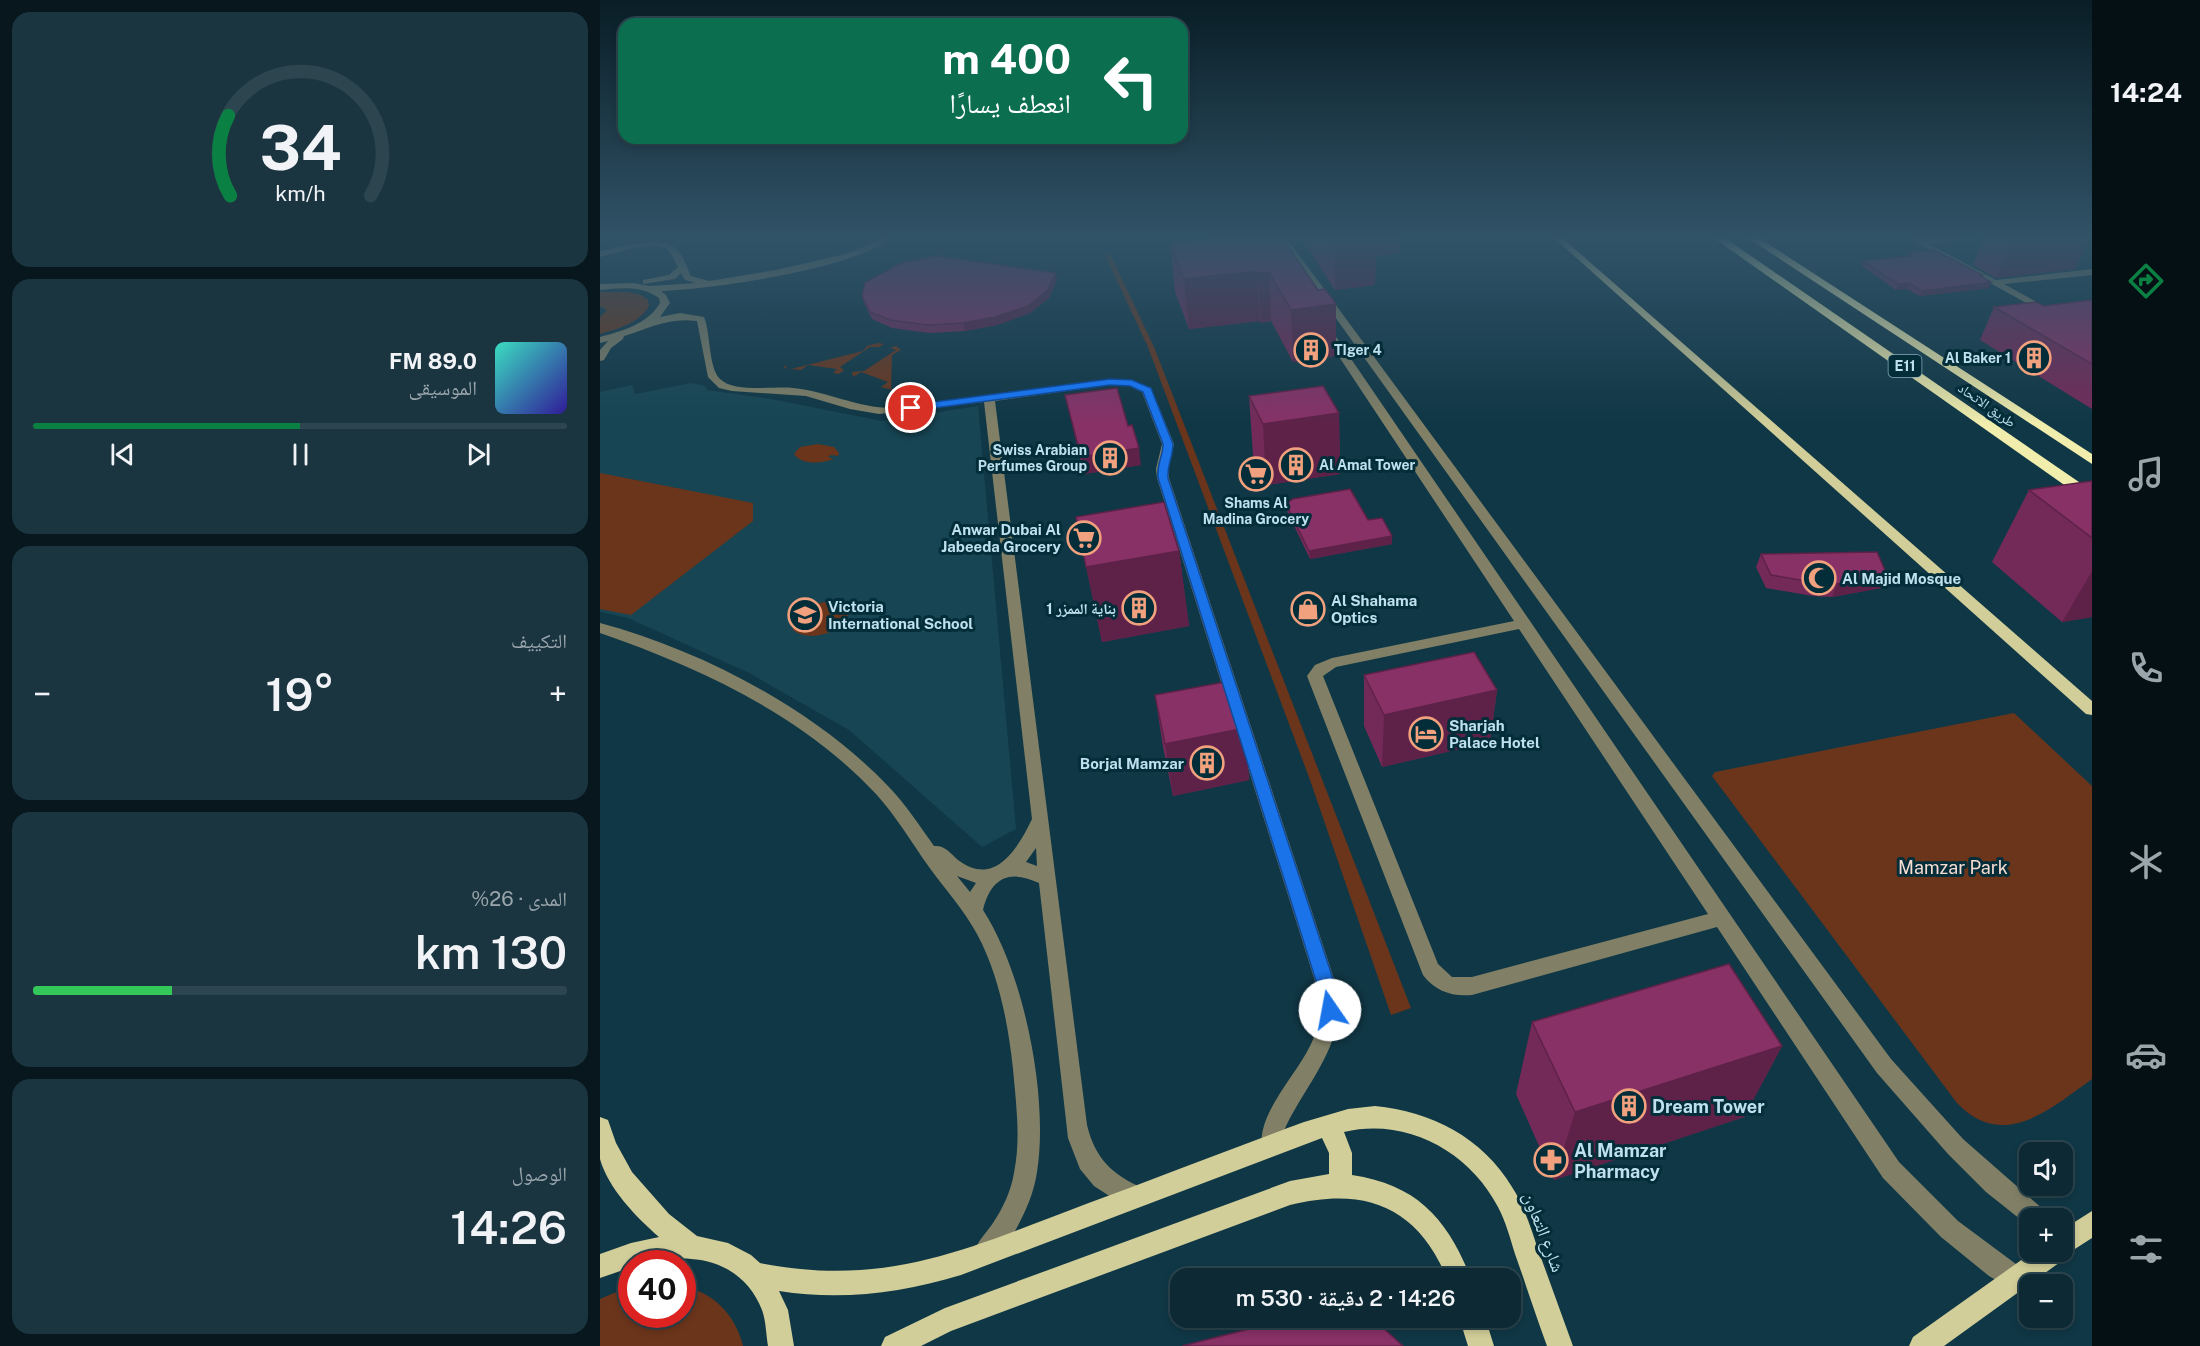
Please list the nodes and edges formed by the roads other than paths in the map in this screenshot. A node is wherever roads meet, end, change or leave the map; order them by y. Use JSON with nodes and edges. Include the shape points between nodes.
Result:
{"nodes":[{"id":1,"x":663,"y":299,"type":"edge"},
{"id":2,"x":1306,"y":299,"type":"edge"},
{"id":3,"x":1327,"y":299,"type":"edge"},
{"id":4,"x":1627,"y":299,"type":"edge"},
{"id":5,"x":1806,"y":299,"type":"edge"},
{"id":6,"x":1846,"y":299,"type":"edge"},
{"id":7,"x":2024,"y":299,"type":"edge"},
{"id":8,"x":2060,"y":319,"type":"edge"},
{"id":9,"x":640,"y":326,"type":"junction"},
{"id":10,"x":600,"y":340,"type":"edge"},
{"id":11,"x":600,"y":358,"type":"edge"},
{"id":12,"x":989,"y":398,"type":"junction"},
{"id":13,"x":2092,"y":460,"type":"edge"},
{"id":14,"x":2092,"y":498,"type":"edge"},
{"id":15,"x":1524,"y":623,"type":"junction"},
{"id":16,"x":600,"y":628,"type":"edge"},
{"id":17,"x":2092,"y":710,"type":"edge"},
{"id":18,"x":1041,"y":818,"type":"junction"},
{"id":19,"x":924,"y":845,"type":"junction"},
{"id":20,"x":1011,"y":868,"type":"junction"},
{"id":21,"x":991,"y":876,"type":"junction"},
{"id":22,"x":1047,"y":878,"type":"junction"},
{"id":23,"x":973,"y":911,"type":"junction"},
{"id":24,"x":1722,"y":918,"type":"junction"},
{"id":25,"x":1327,"y":1126,"type":"junction"},
{"id":26,"x":600,"y":1128,"type":"edge"},
{"id":27,"x":1272,"y":1145,"type":"junction"},
{"id":28,"x":1339,"y":1184,"type":"junction"},
{"id":29,"x":1136,"y":1196,"type":"junction"},
{"id":30,"x":2025,"y":1208,"type":"edge"},
{"id":31,"x":2092,"y":1223,"type":"edge"},
{"id":32,"x":2073,"y":1236,"type":"edge"},
{"id":33,"x":691,"y":1246,"type":"junction"},
{"id":34,"x":985,"y":1253,"type":"junction"},
{"id":35,"x":2037,"y":1262,"type":"edge"},
{"id":36,"x":600,"y":1266,"type":"edge"},
{"id":37,"x":1456,"y":1268,"type":"edge"},
{"id":38,"x":754,"y":1274,"type":"junction"},
{"id":39,"x":2015,"y":1279,"type":"junction"},
{"id":40,"x":1475,"y":1328,"type":"edge"},
{"id":41,"x":781,"y":1346,"type":"edge"},
{"id":42,"x":894,"y":1346,"type":"edge"},
{"id":43,"x":1481,"y":1346,"type":"edge"},
{"id":44,"x":1560,"y":1346,"type":"edge"},
{"id":45,"x":1922,"y":1346,"type":"edge"}],
"edges":[{"from":1,"to":9,"type":"street","via":[[661,311]]},
{"from":2,"to":15,"type":"street"},
{"from":3,"to":30,"type":"street","via":[[1884,1066],[1963,1154]]},
{"from":4,"to":17,"type":"main road"},
{"from":5,"to":14,"type":"highway","name":"طريق الاتحاد","number":"E11"},
{"from":6,"to":13,"type":"highway","name":"طريق الاتحاد","number":"E11"},
{"from":7,"to":8,"type":"street"},
{"from":9,"to":10,"type":"street"},
{"from":9,"to":11,"type":"street","via":[[607,346]]},
{"from":9,"to":12,"type":"street","via":[[680,316],[701,319],[713,377],[731,388],[801,391],[856,409],[875,411]]},
{"from":12,"to":18,"type":"street"},
{"from":12,"to":27,"type":"street","via":[[1118,382],[1138,385],[1151,397],[1168,444],[1163,478],[1330,997],[1329,1023],[1321,1048],[1275,1126]]},
{"from":15,"to":24,"type":"street"},
{"from":15,"to":24,"type":"street","via":[[1332,663],[1323,666],[1316,676],[1430,969],[1451,986],[1472,986]]},
{"from":16,"to":19,"type":"street","via":[[696,664],[758,696],[811,730],[876,783]]},
{"from":18,"to":20,"type":"street","via":[[1029,845]]},
{"from":18,"to":22,"type":"street"},
{"from":19,"to":21,"type":"street","via":[[959,870]]},
{"from":19,"to":23,"type":"street"},
{"from":20,"to":21,"type":"street"},
{"from":20,"to":22,"type":"street","via":[[1027,869]]},
{"from":21,"to":23,"type":"street","via":[[977,896]]},
{"from":22,"to":29,"type":"street","via":[[1080,1145],[1101,1178],[1117,1190]]},
{"from":23,"to":34,"type":"street","via":[[996,954],[1007,987],[1027,1104],[1027,1171],[1022,1194],[1012,1216]]},
{"from":24,"to":39,"type":"street","via":[[1892,1170],[1959,1240]]},
{"from":25,"to":27,"type":"main road","name":"شارع التعاون"},
{"from":25,"to":28,"type":"main road","via":[[1341,1152]]},
{"from":25,"to":44,"type":"main road","name":"شارع التعاون","via":[[1343,1120],[1376,1117],[1408,1121],[1444,1135],[1476,1159],[1504,1196],[1515,1219]]},
{"from":26,"to":33,"type":"main road","via":[[618,1171],[635,1198]]},
{"from":27,"to":29,"type":"main road","name":"شارع التعاون"},
{"from":28,"to":37,"type":"main road","via":[[1366,1187],[1397,1200],[1428,1224]]},
{"from":28,"to":42,"type":"main road","via":[[1322,1184],[1290,1193],[945,1321]]},
{"from":29,"to":34,"type":"main road","name":"شارع التعاون"},
{"from":31,"to":32,"type":"main road"},
{"from":33,"to":36,"type":"main road","via":[[644,1250]]},
{"from":33,"to":38,"type":"main road","via":[[727,1254]]},
{"from":34,"to":38,"type":"main road","name":"شارع التعاون","via":[[911,1277],[862,1285],[809,1284]]},
{"from":35,"to":39,"type":"main road"},
{"from":38,"to":41,"type":"main road","via":[[765,1286],[778,1317]]},
{"from":39,"to":45,"type":"main road"},
{"from":40,"to":43,"type":"main road"}]}
